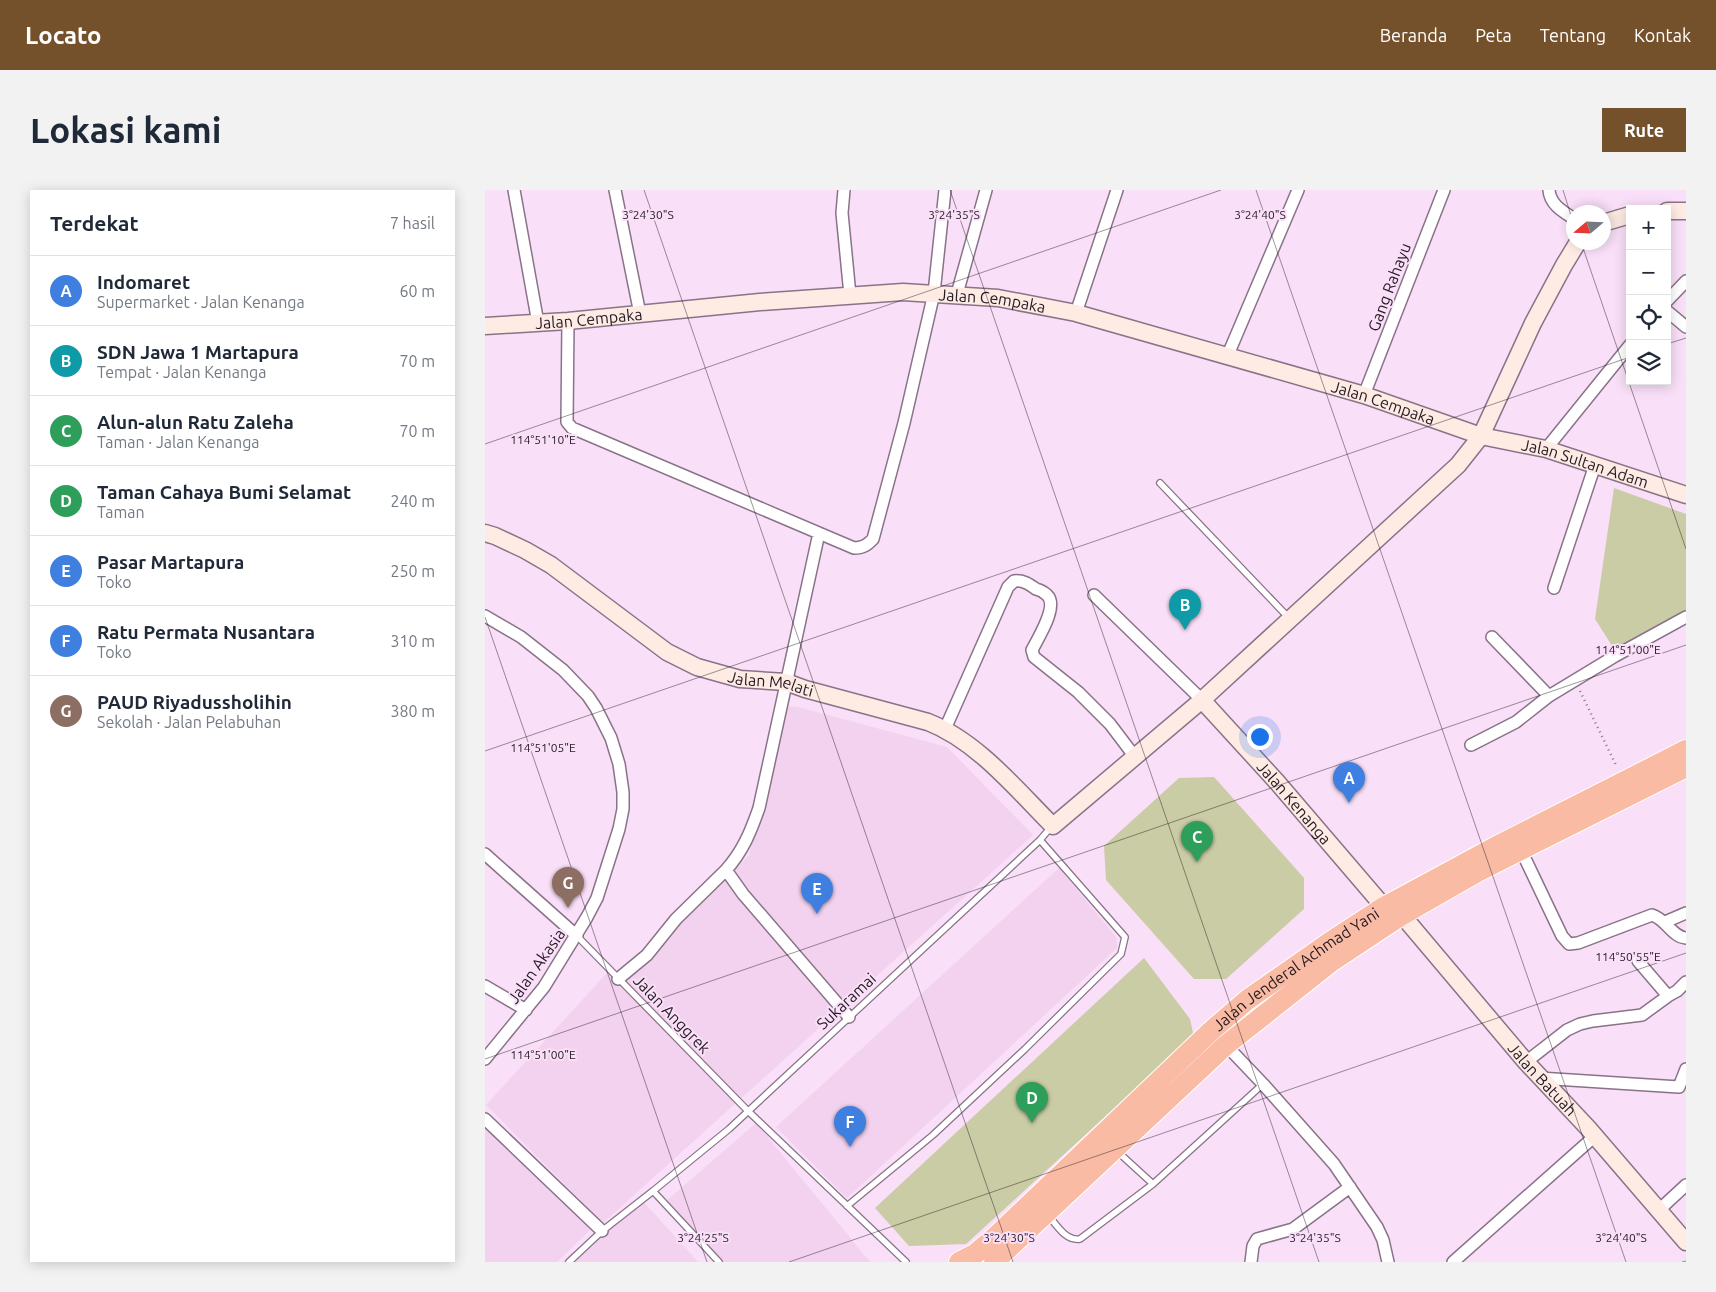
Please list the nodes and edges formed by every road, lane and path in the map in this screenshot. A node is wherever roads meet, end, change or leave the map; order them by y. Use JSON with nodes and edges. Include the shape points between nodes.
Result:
{"nodes":[{"id":1,"x":513,"y":190,"type":"edge"},
{"id":2,"x":615,"y":190,"type":"edge"},
{"id":3,"x":844,"y":190,"type":"edge"},
{"id":4,"x":945,"y":190,"type":"edge"},
{"id":5,"x":986,"y":190,"type":"edge"},
{"id":6,"x":1117,"y":190,"type":"edge"},
{"id":7,"x":1298,"y":190,"type":"edge"},
{"id":8,"x":1444,"y":190,"type":"edge"},
{"id":9,"x":1549,"y":190,"type":"edge"},
{"id":10,"x":1671,"y":210,"type":"edge"},
{"id":11,"x":1686,"y":210,"type":"edge"},
{"id":12,"x":1566,"y":213,"type":"edge"},
{"id":13,"x":1626,"y":216,"type":"edge"},
{"id":14,"x":1611,"y":221,"type":"edge"},
{"id":15,"x":1573,"y":250,"type":"edge"},
{"id":16,"x":1686,"y":281,"type":"edge"},
{"id":17,"x":935,"y":293,"type":"junction"},
{"id":18,"x":957,"y":294,"type":"junction"},
{"id":19,"x":850,"y":295,"type":"junction"},
{"id":20,"x":1671,"y":297,"type":"edge"},
{"id":21,"x":1076,"y":313,"type":"junction"},
{"id":22,"x":640,"y":314,"type":"junction"},
{"id":23,"x":1671,"y":314,"type":"edge"},
{"id":24,"x":568,"y":321,"type":"junction"},
{"id":25,"x":538,"y":323,"type":"junction"},
{"id":26,"x":485,"y":326,"type":"edge"},
{"id":27,"x":1686,"y":327,"type":"edge"},
{"id":28,"x":1626,"y":350,"type":"edge"},
{"id":29,"x":1227,"y":357,"type":"junction"},
{"id":30,"x":1364,"y":396,"type":"junction"},
{"id":31,"x":1481,"y":436,"type":"junction"},
{"id":32,"x":1546,"y":449,"type":"junction"},
{"id":33,"x":1595,"y":465,"type":"junction"},
{"id":34,"x":1159,"y":483,"type":"dead end"},
{"id":35,"x":1686,"y":495,"type":"edge"},
{"id":36,"x":485,"y":533,"type":"edge"},
{"id":37,"x":819,"y":533,"type":"junction"},
{"id":38,"x":1554,"y":588,"type":"dead end"},
{"id":39,"x":1094,"y":595,"type":"dead end"},
{"id":40,"x":485,"y":616,"type":"edge"},
{"id":41,"x":1686,"y":617,"type":"edge"},
{"id":42,"x":1290,"y":619,"type":"junction"},
{"id":43,"x":1492,"y":638,"type":"dead end"},
{"id":44,"x":1575,"y":680,"type":"junction"},
{"id":45,"x":786,"y":682,"type":"junction"},
{"id":46,"x":1549,"y":696,"type":"junction"},
{"id":47,"x":1202,"y":700,"type":"junction"},
{"id":48,"x":945,"y":729,"type":"junction"},
{"id":49,"x":1471,"y":745,"type":"dead end"},
{"id":50,"x":1686,"y":750,"type":"edge"},
{"id":51,"x":1135,"y":757,"type":"junction"},
{"id":52,"x":1686,"y":767,"type":"edge"},
{"id":53,"x":1624,"y":782,"type":"junction"},
{"id":54,"x":1053,"y":826,"type":"junction"},
{"id":55,"x":1040,"y":840,"type":"junction"},
{"id":56,"x":1521,"y":850,"type":"junction"},
{"id":57,"x":485,"y":854,"type":"edge"},
{"id":58,"x":726,"y":870,"type":"junction"},
{"id":59,"x":1393,"y":911,"type":"junction"},
{"id":60,"x":1686,"y":913,"type":"edge"},
{"id":61,"x":1665,"y":922,"type":"junction"},
{"id":62,"x":577,"y":936,"type":"junction"},
{"id":63,"x":1686,"y":938,"type":"edge"},
{"id":64,"x":1638,"y":961,"type":"dead end"},
{"id":65,"x":618,"y":979,"type":"junction"},
{"id":66,"x":1686,"y":982,"type":"edge"},
{"id":67,"x":485,"y":986,"type":"edge"},
{"id":68,"x":1668,"y":996,"type":"junction"},
{"id":69,"x":527,"y":1010,"type":"junction"},
{"id":70,"x":849,"y":1017,"type":"junction"},
{"id":71,"x":1211,"y":1031,"type":"junction"},
{"id":72,"x":1226,"y":1045,"type":"junction"},
{"id":73,"x":485,"y":1059,"type":"edge"},
{"id":74,"x":1526,"y":1062,"type":"junction"},
{"id":75,"x":1686,"y":1069,"type":"edge"},
{"id":76,"x":1539,"y":1078,"type":"junction"},
{"id":77,"x":1263,"y":1084,"type":"junction"},
{"id":78,"x":1682,"y":1086,"type":"edge"},
{"id":79,"x":748,"y":1111,"type":"junction"},
{"id":80,"x":485,"y":1118,"type":"edge"},
{"id":81,"x":1595,"y":1136,"type":"junction"},
{"id":82,"x":1108,"y":1143,"type":"junction"},
{"id":83,"x":1153,"y":1184,"type":"junction"},
{"id":84,"x":1686,"y":1185,"type":"edge"},
{"id":85,"x":1350,"y":1187,"type":"junction"},
{"id":86,"x":653,"y":1191,"type":"junction"},
{"id":87,"x":847,"y":1206,"type":"junction"},
{"id":88,"x":1040,"y":1206,"type":"junction"},
{"id":89,"x":1659,"y":1210,"type":"junction"},
{"id":90,"x":602,"y":1231,"type":"junction"},
{"id":91,"x":1686,"y":1242,"type":"edge"},
{"id":92,"x":996,"y":1261,"type":"edge"},
{"id":93,"x":569,"y":1262,"type":"edge"},
{"id":94,"x":719,"y":1262,"type":"edge"},
{"id":95,"x":906,"y":1262,"type":"edge"},
{"id":96,"x":959,"y":1262,"type":"edge"},
{"id":97,"x":1251,"y":1262,"type":"edge"},
{"id":98,"x":1388,"y":1262,"type":"edge"},
{"id":99,"x":1453,"y":1262,"type":"edge"}],
"edges":[{"from":1,"to":25,"type":"street"},
{"from":2,"to":22,"type":"street"},
{"from":3,"to":19,"type":"street","via":[[842,213]]},
{"from":4,"to":17,"type":"street"},
{"from":5,"to":18,"type":"street"},
{"from":6,"to":21,"type":"street"},
{"from":7,"to":29,"type":"street"},
{"from":8,"to":30,"type":"street","name":"Gang Rahayu"},
{"from":9,"to":12,"type":"street","via":[[1552,202]]},
{"from":10,"to":11,"type":"street"},
{"from":13,"to":14,"type":"street"},
{"from":15,"to":31,"type":"street","via":[[1533,323]]},
{"from":16,"to":20,"type":"street"},
{"from":17,"to":18,"type":"street","name":"Jalan Cempaka"},
{"from":17,"to":19,"type":"street","name":"Jalan Cempaka"},
{"from":17,"to":37,"type":"street","via":[[873,539],[868,545],[854,548]]},
{"from":18,"to":21,"type":"street","name":"Jalan Cempaka","via":[[998,298]]},
{"from":19,"to":22,"type":"street","name":"Jalan Cempaka"},
{"from":21,"to":29,"type":"street","name":"Jalan Cempaka"},
{"from":22,"to":24,"type":"street","name":"Jalan Cempaka"},
{"from":23,"to":27,"type":"street"},
{"from":24,"to":25,"type":"street","name":"Jalan Cempaka"},
{"from":24,"to":37,"type":"street","via":[[567,422],[572,428]]},
{"from":25,"to":26,"type":"street","name":"Jalan Cempaka"},
{"from":28,"to":32,"type":"street"},
{"from":29,"to":30,"type":"street","name":"Jalan Cempaka"},
{"from":30,"to":31,"type":"street","name":"Jalan Cempaka"},
{"from":31,"to":32,"type":"street","name":"Jalan Sultan Adam"},
{"from":31,"to":42,"type":"street","via":[[1458,465]]},
{"from":32,"to":33,"type":"street","name":"Jalan Sultan Adam"},
{"from":33,"to":35,"type":"street","name":"Jalan Sultan Adam"},
{"from":33,"to":38,"type":"street"},
{"from":34,"to":42,"type":"lane"},
{"from":36,"to":45,"type":"street","name":"Jalan Melati","via":[[525,550],[551,566],[667,652],[689,663],[741,679]]},
{"from":37,"to":45,"type":"street"},
{"from":39,"to":47,"type":"street"},
{"from":40,"to":62,"type":"street","name":"Jalan Akasia","via":[[521,637],[563,670],[588,696],[611,738],[619,764],[623,809],[619,830],[597,898]]},
{"from":41,"to":44,"type":"street"},
{"from":42,"to":47,"type":"street"},
{"from":43,"to":46,"type":"street"},
{"from":44,"to":46,"type":"street"},
{"from":44,"to":53,"type":"path"},
{"from":45,"to":48,"type":"street","name":"Jalan Melati"},
{"from":45,"to":58,"type":"street","via":[[759,808],[743,848]]},
{"from":46,"to":49,"type":"street","via":[[1516,722]]},
{"from":47,"to":51,"type":"street"},
{"from":47,"to":59,"type":"street","name":"Jalan Kenanga"},
{"from":48,"to":51,"type":"street","via":[[1008,587],[1014,581],[1022,581],[1047,595],[1051,601],[1049,614],[1032,650],[1034,657],[1079,692],[1110,724]]},
{"from":48,"to":54,"type":"street","name":"Jalan Melati","via":[[971,747]]},
{"from":50,"to":53,"type":"highway","name":"Jalan Jenderal Achmad Yani"},
{"from":51,"to":54,"type":"street"},
{"from":52,"to":56,"type":"highway","name":"Jalan Jenderal Achmad Yani"},
{"from":53,"to":59,"type":"highway","name":"Jalan Jenderal Achmad Yani","via":[[1495,846]]},
{"from":54,"to":55,"type":"lane","name":"Sukaramai"},
{"from":55,"to":70,"type":"lane","name":"Sukaramai"},
{"from":55,"to":87,"type":"lane","via":[[1125,937],[1121,954],[933,1135]]},
{"from":56,"to":59,"type":"highway","name":"Jalan Jenderal Achmad Yani"},
{"from":56,"to":61,"type":"street","via":[[1562,936],[1569,944],[1652,915]]},
{"from":57,"to":62,"type":"street"},
{"from":58,"to":65,"type":"street","via":[[676,919],[647,955]]},
{"from":58,"to":70,"type":"street"},
{"from":59,"to":71,"type":"highway","name":"Jalan Jenderal Achmad Yani","via":[[1330,942],[1247,1000]]},
{"from":59,"to":72,"type":"highway","name":"Jalan Jenderal Achmad Yani"},
{"from":59,"to":74,"type":"street","name":"Jalan Batuah"},
{"from":60,"to":61,"type":"street"},
{"from":61,"to":63,"type":"street","via":[[1678,936]]},
{"from":62,"to":65,"type":"lane","name":"Jalan Anggrek"},
{"from":62,"to":69,"type":"street","name":"Jalan Akasia"},
{"from":64,"to":68,"type":"street"},
{"from":65,"to":79,"type":"lane","name":"Jalan Anggrek"},
{"from":66,"to":68,"type":"street"},
{"from":67,"to":69,"type":"street"},
{"from":68,"to":74,"type":"street","via":[[1642,1015],[1593,1021],[1572,1028]]},
{"from":69,"to":73,"type":"street","name":"Jalan Akasia"},
{"from":70,"to":79,"type":"lane","name":"Sukaramai"},
{"from":71,"to":72,"type":"street"},
{"from":71,"to":82,"type":"highway","name":"Jalan Jenderal Achmad Yani"},
{"from":72,"to":77,"type":"street"},
{"from":72,"to":82,"type":"highway","name":"Jalan Jenderal Achmad Yani"},
{"from":74,"to":76,"type":"street","name":"Jalan Batuah"},
{"from":75,"to":78,"type":"street"},
{"from":76,"to":78,"type":"street"},
{"from":76,"to":81,"type":"street","name":"Jalan Batuah"},
{"from":77,"to":83,"type":"lane"},
{"from":77,"to":85,"type":"street","via":[[1323,1151]]},
{"from":79,"to":86,"type":"lane","name":"Sukaramai"},
{"from":79,"to":87,"type":"lane","name":"Jalan Anggrek"},
{"from":80,"to":90,"type":"street"},
{"from":81,"to":89,"type":"street","name":"Jalan Batuah"},
{"from":81,"to":99,"type":"street"},
{"from":82,"to":83,"type":"lane"},
{"from":82,"to":88,"type":"highway","name":"Jalan Jenderal Achmad Yani"},
{"from":83,"to":88,"type":"lane","via":[[1080,1239],[1067,1237]]},
{"from":84,"to":89,"type":"street"},
{"from":85,"to":97,"type":"street","via":[[1293,1229],[1257,1239]]},
{"from":85,"to":98,"type":"street","via":[[1383,1240]]},
{"from":86,"to":90,"type":"lane","name":"Sukaramai"},
{"from":86,"to":94,"type":"lane"},
{"from":87,"to":95,"type":"lane","name":"Jalan Anggrek"},
{"from":88,"to":92,"type":"highway","name":"Jalan Jenderal Achmad Yani"},
{"from":88,"to":96,"type":"highway","name":"Jalan Jenderal Achmad Yani","via":[[975,1254]]},
{"from":89,"to":91,"type":"street","name":"Jalan Batuah"},
{"from":90,"to":93,"type":"lane","name":"Sukaramai"}]}
